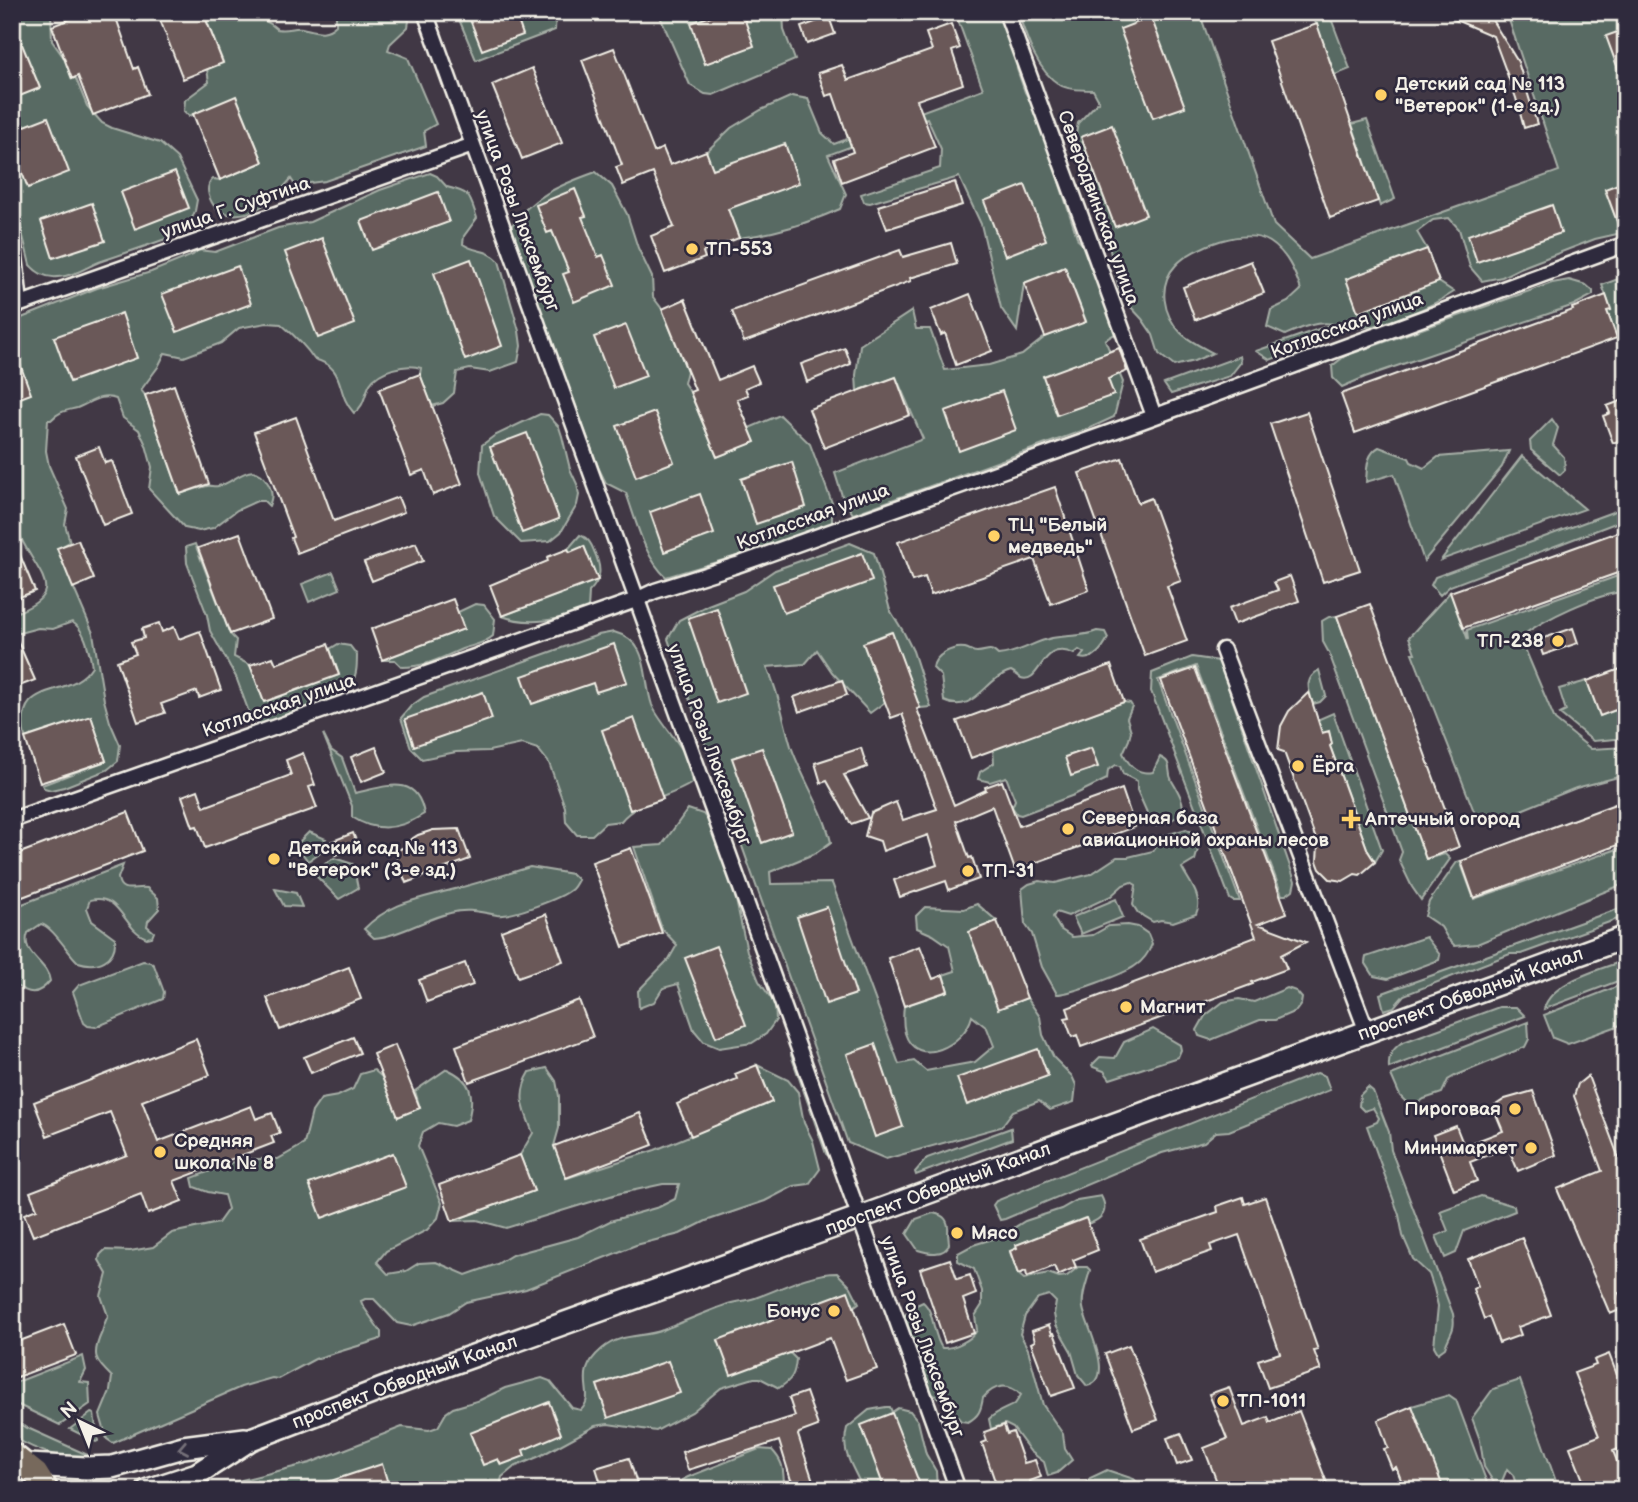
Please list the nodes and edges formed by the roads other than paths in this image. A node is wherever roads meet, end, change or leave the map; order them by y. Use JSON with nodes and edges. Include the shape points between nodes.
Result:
{"nodes":[{"id":1,"x":425,"y":12,"type":"edge"},
{"id":2,"x":1006,"y":12,"type":"edge"},
{"id":3,"x":473,"y":145,"type":"junction"},
{"id":4,"x":12,"y":227,"type":"edge"},
{"id":5,"x":1626,"y":244,"type":"edge"},
{"id":6,"x":16,"y":305,"type":"edge"},
{"id":7,"x":1153,"y":416,"type":"junction"},
{"id":8,"x":636,"y":600,"type":"junction"},
{"id":9,"x":1223,"y":650,"type":"dead end"},
{"id":10,"x":12,"y":820,"type":"edge"},
{"id":11,"x":1626,"y":937,"type":"edge"},
{"id":12,"x":1367,"y":1032,"type":"junction"},
{"id":13,"x":858,"y":1218,"type":"junction"},
{"id":14,"x":251,"y":1439,"type":"junction"},
{"id":15,"x":20,"y":1460,"type":"edge"},
{"id":16,"x":46,"y":1490,"type":"edge"},
{"id":17,"x":148,"y":1490,"type":"edge"},
{"id":18,"x":958,"y":1490,"type":"edge"}],
"edges":[{"from":1,"to":3,"type":"street","name":"улица Розы Люксембург"},
{"from":2,"to":7,"type":"street","name":"Северодвинская улица"},
{"from":3,"to":6,"type":"street","name":"улица Г. Суфтина"},
{"from":3,"to":8,"type":"street","name":"улица Розы Люксембург"},
{"from":4,"to":6,"type":"street"},
{"from":5,"to":7,"type":"street","name":"Котласская улица"},
{"from":7,"to":8,"type":"street","name":"Котласская улица"},
{"from":8,"to":10,"type":"street","name":"Котласская улица"},
{"from":8,"to":13,"type":"street","name":"улица Розы Люксембург"},
{"from":9,"to":12,"type":"street"},
{"from":11,"to":12,"type":"main road","name":"проспект Обводный Канал"},
{"from":12,"to":13,"type":"main road","name":"проспект Обводный Канал"},
{"from":13,"to":14,"type":"main road","name":"проспект Обводный Канал"},
{"from":13,"to":18,"type":"street","name":"улица Розы Люксембург"},
{"from":14,"to":15,"type":"main road","name":"проспект Обводный Канал","one_way":true,"via":[[183,1447],[112,1467]]},
{"from":14,"to":17,"type":"main road","name":"проспект Обводный Канал","via":[[197,1474]]},
{"from":15,"to":16,"type":"main road"}]}
